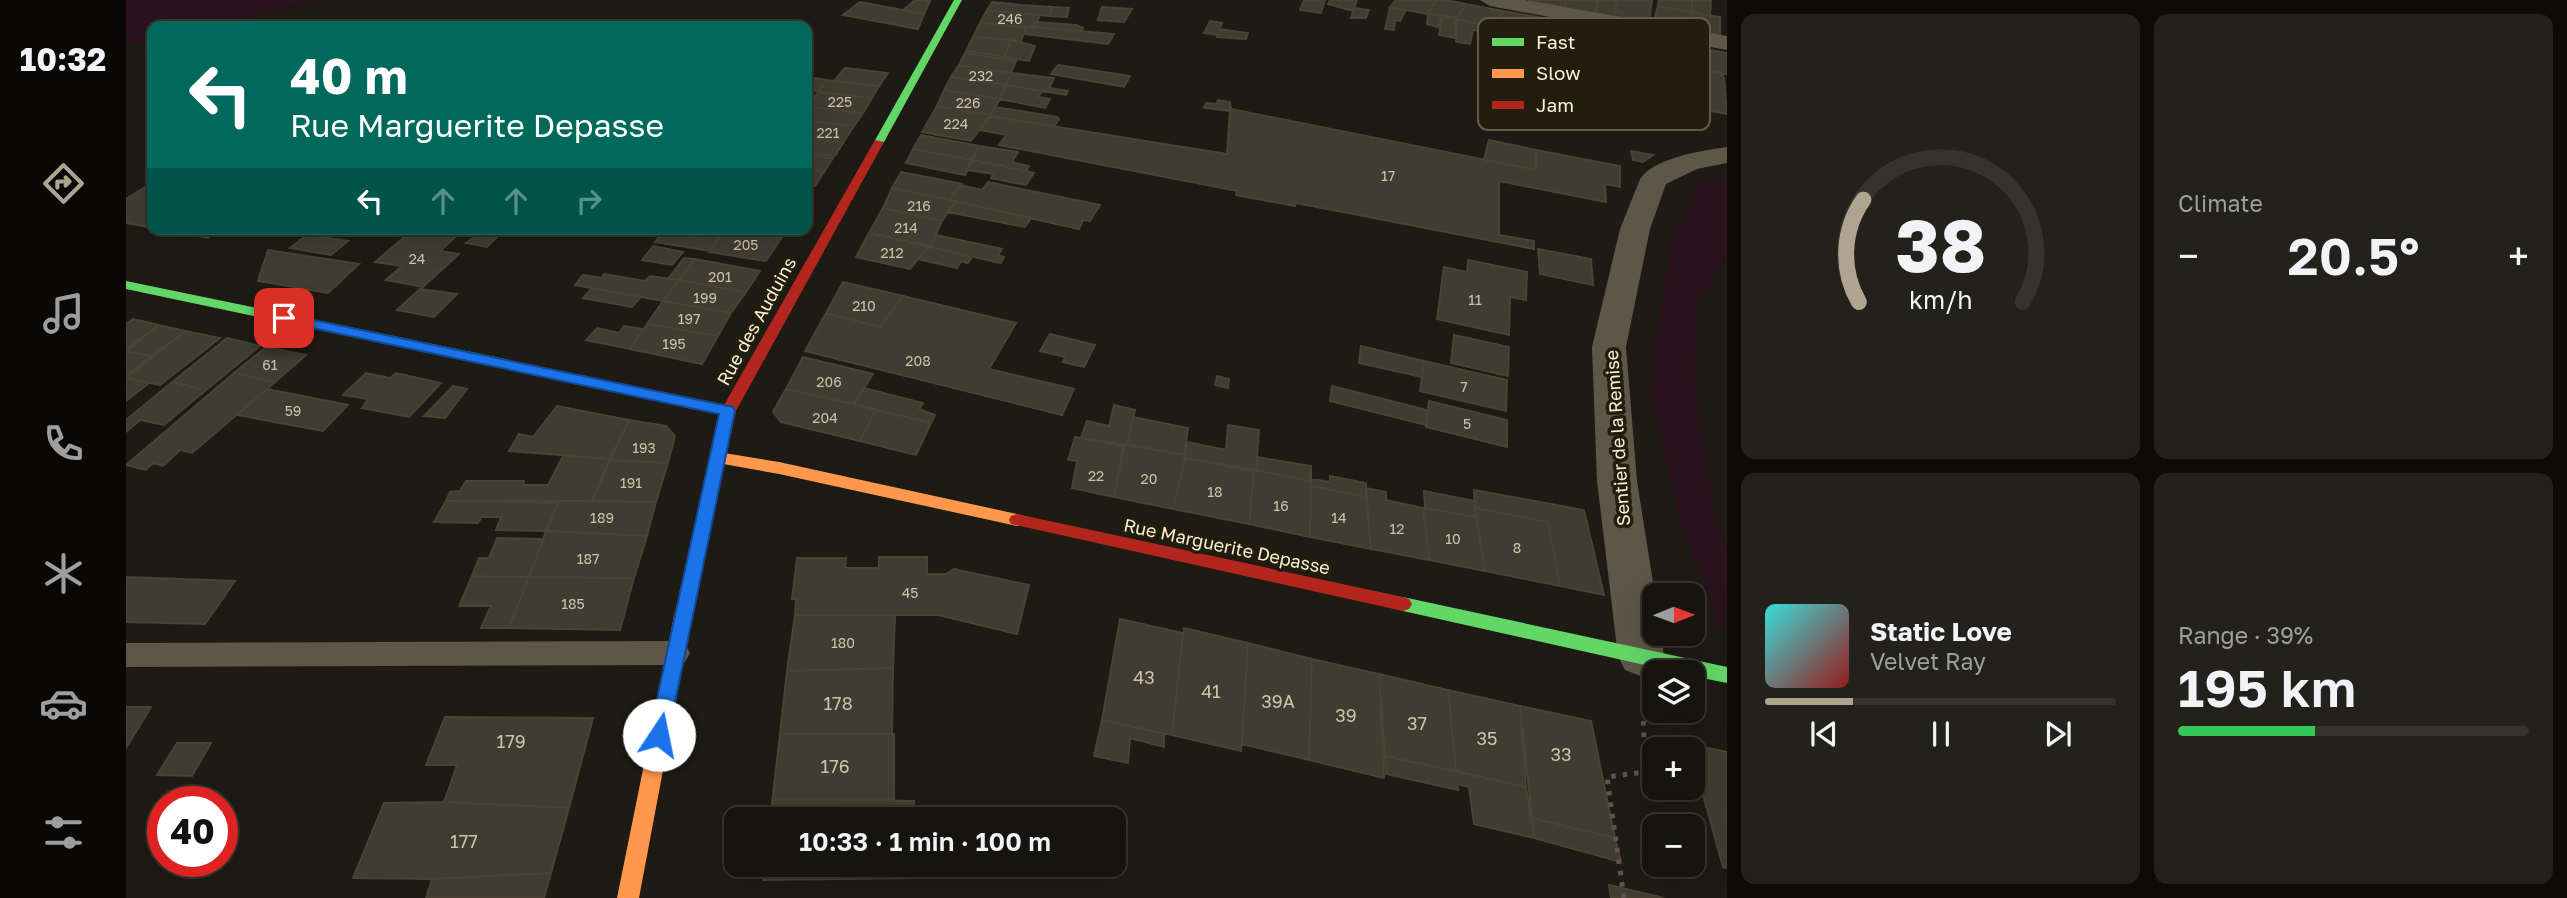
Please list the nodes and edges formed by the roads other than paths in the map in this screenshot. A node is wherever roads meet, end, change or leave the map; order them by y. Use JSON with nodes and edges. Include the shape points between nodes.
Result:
{"nodes":[{"id":1,"x":958,"y":0,"type":"edge"},
{"id":2,"x":1489,"y":0,"type":"edge"},
{"id":3,"x":1590,"y":18,"type":"edge"},
{"id":4,"x":1727,"y":155,"type":"edge"},
{"id":5,"x":126,"y":285,"type":"edge"},
{"id":6,"x":728,"y":411,"type":"junction"},
{"id":7,"x":718,"y":458,"type":"junction"},
{"id":8,"x":675,"y":653,"type":"junction"},
{"id":9,"x":126,"y":655,"type":"edge"},
{"id":10,"x":1641,"y":656,"type":"junction"},
{"id":11,"x":1727,"y":675,"type":"edge"},
{"id":12,"x":628,"y":898,"type":"edge"}],
"edges":[{"from":1,"to":6,"type":"street","name":"Rue des Auduins"},
{"from":2,"to":3,"type":"street"},
{"from":4,"to":10,"type":"street","name":"Sentier de la Remise","via":[[1689,162],[1654,179],[1635,229],[1609,347],[1617,481]]},
{"from":5,"to":6,"type":"street"},
{"from":6,"to":7,"type":"street","name":"Rue des Auduins"},
{"from":7,"to":8,"type":"street","name":"Rue des Auduins"},
{"from":7,"to":10,"type":"street","name":"Rue Marguerite Depasse"},
{"from":8,"to":9,"type":"lane"},
{"from":8,"to":12,"type":"street","name":"Rue des Auduins"},
{"from":10,"to":11,"type":"street","name":"Rue Marguerite Depasse"}]}
